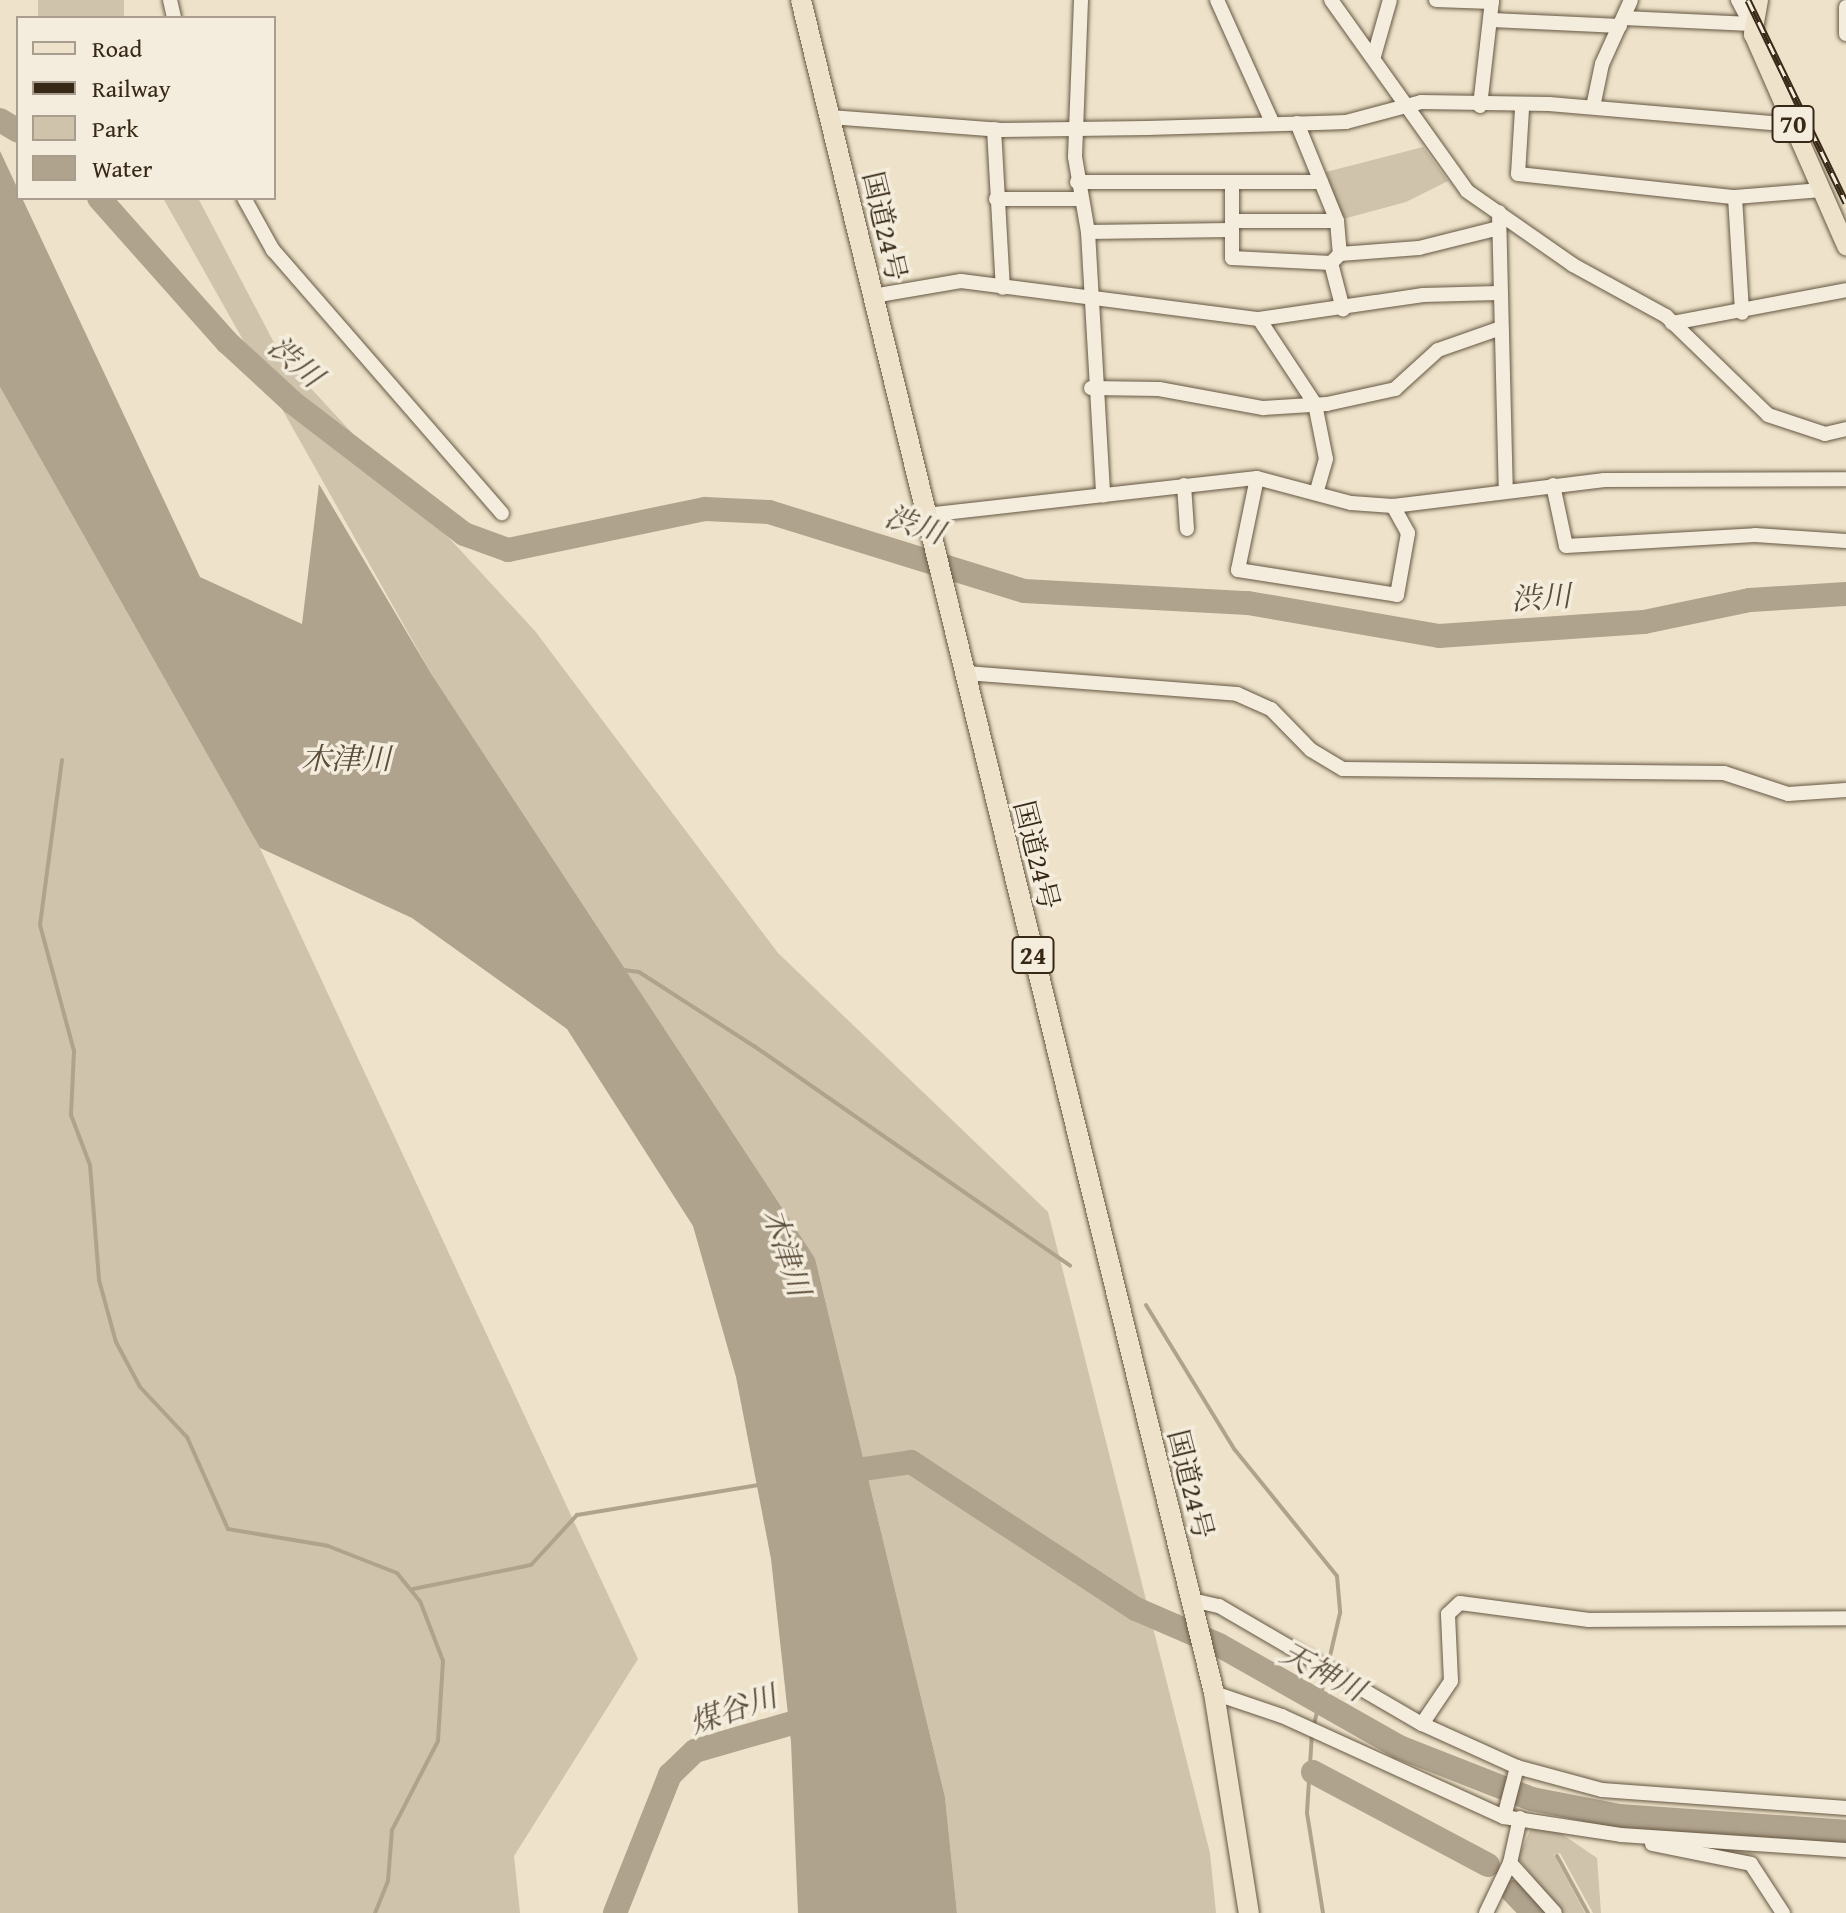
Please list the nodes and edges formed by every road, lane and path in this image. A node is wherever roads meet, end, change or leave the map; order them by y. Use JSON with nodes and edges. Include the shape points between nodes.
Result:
{"nodes":[{"id":1,"x":801,"y":0,"type":"edge"},
{"id":2,"x":1081,"y":0,"type":"edge"},
{"id":3,"x":1217,"y":0,"type":"edge"},
{"id":4,"x":1331,"y":0,"type":"edge"},
{"id":5,"x":1390,"y":0,"type":"edge"},
{"id":6,"x":1436,"y":0,"type":"edge"},
{"id":7,"x":1631,"y":0,"type":"edge"},
{"id":8,"x":1738,"y":0,"type":"edge"},
{"id":9,"x":1759,"y":0,"type":"edge"},
{"id":10,"x":1492,"y":1,"type":"edge"},
{"id":11,"x":1846,"y":7,"type":"edge"},
{"id":12,"x":1492,"y":20,"type":"junction"},
{"id":13,"x":1622,"y":22,"type":"junction"},
{"id":14,"x":1751,"y":24,"type":"junction"},
{"id":15,"x":1846,"y":34,"type":"edge"},
{"id":16,"x":1374,"y":56,"type":"junction"},
{"id":17,"x":1408,"y":106,"type":"junction"},
{"id":18,"x":1480,"y":106,"type":"junction"},
{"id":19,"x":1593,"y":107,"type":"junction"},
{"id":20,"x":1522,"y":109,"type":"junction"},
{"id":21,"x":830,"y":117,"type":"junction"},
{"id":22,"x":1272,"y":122,"type":"junction"},
{"id":23,"x":1297,"y":123,"type":"junction"},
{"id":24,"x":1794,"y":125,"type":"junction"},
{"id":25,"x":994,"y":129,"type":"junction"},
{"id":26,"x":1076,"y":129,"type":"junction"},
{"id":27,"x":1077,"y":182,"type":"junction"},
{"id":28,"x":1232,"y":182,"type":"junction"},
{"id":29,"x":1321,"y":182,"type":"junction"},
{"id":30,"x":1822,"y":190,"type":"junction"},
{"id":31,"x":1735,"y":197,"type":"junction"},
{"id":32,"x":996,"y":199,"type":"junction"},
{"id":33,"x":1081,"y":199,"type":"junction"},
{"id":34,"x":245,"y":200,"type":"edge"},
{"id":35,"x":1499,"y":220,"type":"junction"},
{"id":36,"x":1337,"y":221,"type":"junction"},
{"id":37,"x":1231,"y":226,"type":"junction"},
{"id":38,"x":1088,"y":232,"type":"junction"},
{"id":39,"x":1846,"y":246,"type":"edge"},
{"id":40,"x":1336,"y":259,"type":"junction"},
{"id":41,"x":1003,"y":288,"type":"junction"},
{"id":42,"x":1846,"y":290,"type":"edge"},
{"id":43,"x":1498,"y":293,"type":"junction"},
{"id":44,"x":873,"y":296,"type":"junction"},
{"id":45,"x":1091,"y":301,"type":"junction"},
{"id":46,"x":1343,"y":309,"type":"junction"},
{"id":47,"x":1742,"y":313,"type":"junction"},
{"id":48,"x":1259,"y":319,"type":"junction"},
{"id":49,"x":1672,"y":323,"type":"junction"},
{"id":50,"x":1501,"y":328,"type":"junction"},
{"id":51,"x":1091,"y":388,"type":"junction"},
{"id":52,"x":1315,"y":404,"type":"junction"},
{"id":53,"x":1846,"y":429,"type":"edge"},
{"id":54,"x":1257,"y":478,"type":"junction"},
{"id":55,"x":1846,"y":479,"type":"edge"},
{"id":56,"x":1184,"y":485,"type":"junction"},
{"id":57,"x":1553,"y":485,"type":"junction"},
{"id":58,"x":1506,"y":491,"type":"junction"},
{"id":59,"x":1316,"y":493,"type":"junction"},
{"id":60,"x":1103,"y":496,"type":"junction"},
{"id":61,"x":1393,"y":506,"type":"junction"},
{"id":62,"x":502,"y":513,"type":"dead end"},
{"id":63,"x":926,"y":515,"type":"junction"},
{"id":64,"x":1187,"y":529,"type":"dead end"},
{"id":65,"x":1846,"y":541,"type":"edge"},
{"id":66,"x":966,"y":673,"type":"junction"},
{"id":67,"x":1846,"y":790,"type":"edge"},
{"id":68,"x":1192,"y":1600,"type":"junction"},
{"id":69,"x":1846,"y":1618,"type":"edge"},
{"id":70,"x":1214,"y":1693,"type":"junction"},
{"id":71,"x":1422,"y":1724,"type":"junction"},
{"id":72,"x":1516,"y":1770,"type":"junction"},
{"id":73,"x":1846,"y":1808,"type":"edge"},
{"id":74,"x":1504,"y":1814,"type":"junction"},
{"id":75,"x":1520,"y":1818,"type":"junction"},
{"id":76,"x":1621,"y":1835,"type":"junction"},
{"id":77,"x":1846,"y":1850,"type":"edge"},
{"id":78,"x":1510,"y":1863,"type":"junction"},
{"id":79,"x":1249,"y":1913,"type":"edge"},
{"id":80,"x":1486,"y":1913,"type":"edge"},
{"id":81,"x":1555,"y":1913,"type":"edge"},
{"id":82,"x":1783,"y":1913,"type":"edge"}],
"edges":[{"from":1,"to":21,"type":"highway","name":"国道24号","number":"24"},
{"from":2,"to":26,"type":"street"},
{"from":3,"to":22,"type":"street"},
{"from":4,"to":16,"type":"street"},
{"from":5,"to":16,"type":"street"},
{"from":6,"to":10,"type":"street"},
{"from":7,"to":13,"type":"street"},
{"from":8,"to":14,"type":"street"},
{"from":9,"to":14,"type":"main road"},
{"from":10,"to":12,"type":"street"},
{"from":11,"to":15,"type":"street"},
{"from":12,"to":13,"type":"street"},
{"from":12,"to":18,"type":"street"},
{"from":13,"to":14,"type":"street"},
{"from":13,"to":19,"type":"street"},
{"from":14,"to":24,"type":"main road","number":"70"},
{"from":16,"to":17,"type":"street"},
{"from":17,"to":18,"type":"street"},
{"from":17,"to":23,"type":"street","via":[[1346,122]]},
{"from":17,"to":35,"type":"street","via":[[1467,191]]},
{"from":18,"to":20,"type":"street"},
{"from":19,"to":20,"type":"street"},
{"from":19,"to":24,"type":"street"},
{"from":20,"to":31,"type":"street","via":[[1518,174]]},
{"from":21,"to":25,"type":"street"},
{"from":21,"to":44,"type":"highway","name":"国道24号","number":"24"},
{"from":22,"to":23,"type":"street"},
{"from":22,"to":26,"type":"street"},
{"from":23,"to":29,"type":"street"},
{"from":24,"to":30,"type":"main road","number":"70"},
{"from":25,"to":26,"type":"street"},
{"from":25,"to":32,"type":"street"},
{"from":26,"to":27,"type":"street"},
{"from":27,"to":28,"type":"street"},
{"from":27,"to":33,"type":"street"},
{"from":28,"to":29,"type":"street"},
{"from":28,"to":37,"type":"street"},
{"from":29,"to":36,"type":"street"},
{"from":30,"to":31,"type":"street"},
{"from":30,"to":39,"type":"main road","number":"70"},
{"from":31,"to":47,"type":"street"},
{"from":32,"to":33,"type":"street"},
{"from":32,"to":41,"type":"street"},
{"from":33,"to":38,"type":"street"},
{"from":34,"to":62,"type":"street","via":[[273,250]]},
{"from":35,"to":40,"type":"street","via":[[1419,248]]},
{"from":35,"to":43,"type":"street"},
{"from":35,"to":49,"type":"street"},
{"from":36,"to":37,"type":"street"},
{"from":36,"to":40,"type":"street"},
{"from":37,"to":38,"type":"street"},
{"from":37,"to":40,"type":"street","via":[[1232,258]]},
{"from":38,"to":45,"type":"street"},
{"from":40,"to":46,"type":"street"},
{"from":41,"to":44,"type":"street","via":[[961,281]]},
{"from":41,"to":45,"type":"street"},
{"from":42,"to":47,"type":"street"},
{"from":43,"to":46,"type":"street"},
{"from":43,"to":50,"type":"street"},
{"from":44,"to":63,"type":"highway","name":"国道24号","number":"24"},
{"from":45,"to":48,"type":"street"},
{"from":45,"to":51,"type":"street"},
{"from":46,"to":48,"type":"street"},
{"from":47,"to":49,"type":"street"},
{"from":48,"to":52,"type":"street"},
{"from":49,"to":53,"type":"street","via":[[1768,415],[1825,434]]},
{"from":50,"to":52,"type":"street","via":[[1438,350],[1395,389]]},
{"from":50,"to":58,"type":"street"},
{"from":51,"to":52,"type":"street","via":[[1159,389],[1263,408]]},
{"from":51,"to":60,"type":"street"},
{"from":52,"to":59,"type":"street","via":[[1326,459]]},
{"from":54,"to":56,"type":"street"},
{"from":54,"to":59,"type":"street"},
{"from":54,"to":61,"type":"street","via":[[1238,570],[1397,595],[1408,533]]},
{"from":55,"to":57,"type":"street"},
{"from":56,"to":60,"type":"street"},
{"from":56,"to":64,"type":"street"},
{"from":57,"to":58,"type":"street"},
{"from":57,"to":65,"type":"street","via":[[1566,546],[1755,535]]},
{"from":58,"to":61,"type":"street"},
{"from":59,"to":61,"type":"street"},
{"from":60,"to":63,"type":"street"},
{"from":63,"to":66,"type":"highway","name":"国道24号","number":"24"},
{"from":66,"to":67,"type":"street","via":[[1237,694],[1271,709],[1311,750],[1343,769],[1511,776],[1724,773],[1788,794]]},
{"from":66,"to":68,"type":"highway","name":"国道24号","number":"24"},
{"from":68,"to":70,"type":"highway","name":"国道24号","number":"24"},
{"from":68,"to":71,"type":"street","via":[[1219,1606]]},
{"from":69,"to":71,"type":"street","via":[[1589,1620],[1460,1603],[1448,1614],[1451,1681]]},
{"from":70,"to":74,"type":"street","via":[[1270,1711]]},
{"from":70,"to":79,"type":"highway","name":"国道24号","number":"24"},
{"from":71,"to":72,"type":"street"},
{"from":72,"to":73,"type":"street","via":[[1602,1790]]},
{"from":72,"to":74,"type":"street"},
{"from":74,"to":75,"type":"street"},
{"from":75,"to":76,"type":"street"},
{"from":75,"to":78,"type":"street"},
{"from":76,"to":77,"type":"street"},
{"from":76,"to":82,"type":"street","via":[[1751,1864]]},
{"from":78,"to":80,"type":"street"},
{"from":78,"to":81,"type":"street"}]}
